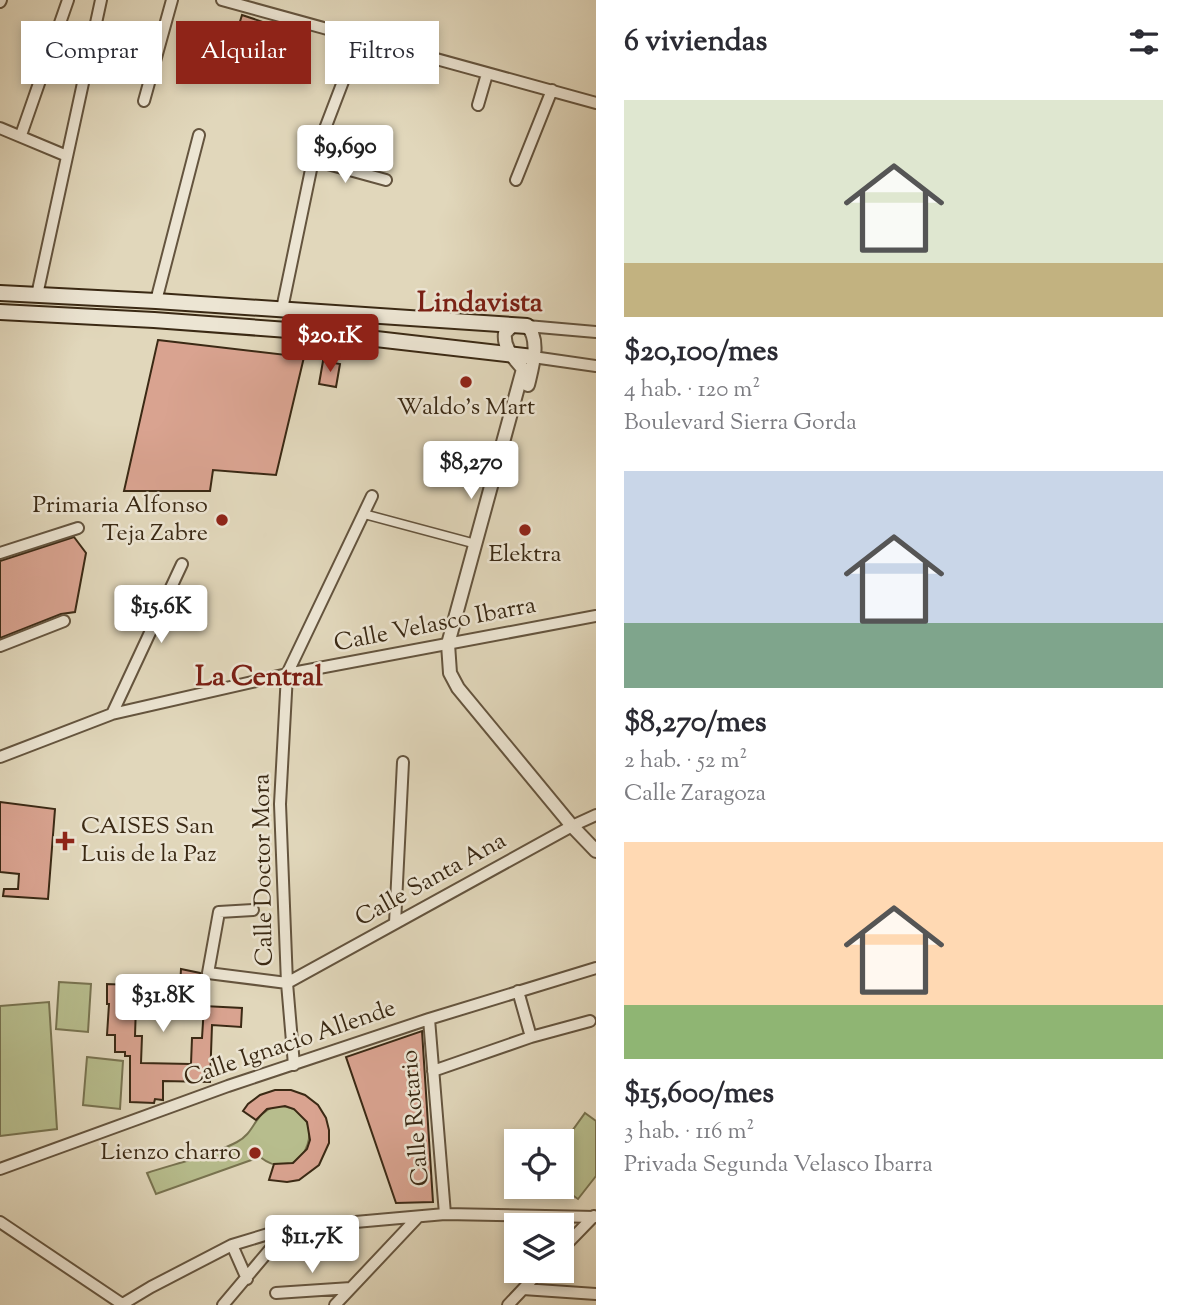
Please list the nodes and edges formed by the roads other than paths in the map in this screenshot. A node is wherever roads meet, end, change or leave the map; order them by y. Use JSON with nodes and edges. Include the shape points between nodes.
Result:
{"nodes":[{"id":1,"x":68,"y":0,"type":"edge"},
{"id":2,"x":101,"y":0,"type":"edge"},
{"id":3,"x":172,"y":0,"type":"edge"},
{"id":4,"x":222,"y":0,"type":"edge"},
{"id":5,"x":273,"y":0,"type":"edge"},
{"id":6,"x":268,"y":13,"type":"junction"},
{"id":7,"x":325,"y":28,"type":"edge"},
{"id":8,"x":439,"y":60,"type":"edge"},
{"id":9,"x":487,"y":74,"type":"junction"},
{"id":10,"x":342,"y":84,"type":"edge"},
{"id":11,"x":552,"y":90,"type":"junction"},
{"id":12,"x":144,"y":102,"type":"dead end"},
{"id":13,"x":596,"y":103,"type":"edge"},
{"id":14,"x":478,"y":105,"type":"dead end"},
{"id":15,"x":0,"y":128,"type":"edge"},
{"id":16,"x":20,"y":135,"type":"junction"},
{"id":17,"x":199,"y":135,"type":"dead end"},
{"id":18,"x":67,"y":156,"type":"junction"},
{"id":19,"x":313,"y":160,"type":"junction"},
{"id":20,"x":386,"y":180,"type":"dead end"},
{"id":21,"x":516,"y":180,"type":"dead end"},
{"id":22,"x":0,"y":293,"type":"edge"},
{"id":23,"x":37,"y":295,"type":"junction"},
{"id":24,"x":156,"y":301,"type":"junction"},
{"id":25,"x":282,"y":309,"type":"junction"},
{"id":26,"x":0,"y":312,"type":"edge"},
{"id":27,"x":315,"y":312,"type":"junction"},
{"id":28,"x":479,"y":323,"type":"junction"},
{"id":29,"x":520,"y":325,"type":"junction"},
{"id":30,"x":315,"y":332,"type":"junction"},
{"id":31,"x":596,"y":332,"type":"edge"},
{"id":32,"x":477,"y":350,"type":"junction"},
{"id":33,"x":510,"y":354,"type":"junction"},
{"id":34,"x":533,"y":357,"type":"junction"},
{"id":35,"x":596,"y":366,"type":"edge"},
{"id":36,"x":372,"y":496,"type":"dead end"},
{"id":37,"x":363,"y":514,"type":"junction"},
{"id":38,"x":78,"y":528,"type":"dead end"},
{"id":39,"x":476,"y":544,"type":"junction"},
{"id":40,"x":0,"y":553,"type":"edge"},
{"id":41,"x":182,"y":564,"type":"dead end"},
{"id":42,"x":595,"y":614,"type":"edge"},
{"id":43,"x":64,"y":621,"type":"dead end"},
{"id":44,"x":452,"y":643,"type":"junction"},
{"id":45,"x":0,"y":646,"type":"edge"},
{"id":46,"x":287,"y":674,"type":"junction"},
{"id":47,"x":112,"y":714,"type":"junction"},
{"id":48,"x":0,"y":757,"type":"edge"},
{"id":49,"x":403,"y":762,"type":"dead end"},
{"id":50,"x":596,"y":815,"type":"edge"},
{"id":51,"x":572,"y":826,"type":"junction"},
{"id":52,"x":596,"y":851,"type":"edge"},
{"id":53,"x":253,"y":910,"type":"dead end"},
{"id":54,"x":395,"y":923,"type":"junction"},
{"id":55,"x":596,"y":968,"type":"edge"},
{"id":56,"x":287,"y":983,"type":"junction"},
{"id":57,"x":518,"y":990,"type":"junction"},
{"id":58,"x":429,"y":1018,"type":"junction"},
{"id":59,"x":590,"y":1021,"type":"dead end"},
{"id":60,"x":531,"y":1037,"type":"junction"},
{"id":61,"x":293,"y":1065,"type":"junction"},
{"id":62,"x":433,"y":1070,"type":"junction"},
{"id":63,"x":0,"y":1169,"type":"edge"},
{"id":64,"x":445,"y":1214,"type":"junction"},
{"id":65,"x":595,"y":1216,"type":"edge"},
{"id":66,"x":418,"y":1217,"type":"junction"},
{"id":67,"x":0,"y":1222,"type":"edge"},
{"id":68,"x":288,"y":1228,"type":"junction"},
{"id":69,"x":574,"y":1237,"type":"edge"},
{"id":70,"x":232,"y":1245,"type":"junction"},
{"id":71,"x":247,"y":1279,"type":"junction"},
{"id":72,"x":529,"y":1283,"type":"edge"},
{"id":73,"x":351,"y":1288,"type":"junction"},
{"id":74,"x":523,"y":1289,"type":"junction"},
{"id":75,"x":276,"y":1293,"type":"dead end"},
{"id":76,"x":568,"y":1293,"type":"junction"},
{"id":77,"x":596,"y":1294,"type":"edge"},
{"id":78,"x":122,"y":1305,"type":"edge"},
{"id":79,"x":223,"y":1305,"type":"edge"},
{"id":80,"x":335,"y":1305,"type":"edge"},
{"id":81,"x":508,"y":1305,"type":"edge"},
{"id":82,"x":570,"y":1305,"type":"edge"}],
"edges":[{"from":1,"to":16,"type":"street"},
{"from":2,"to":18,"type":"street"},
{"from":3,"to":12,"type":"street"},
{"from":4,"to":6,"type":"street"},
{"from":5,"to":6,"type":"street"},
{"from":6,"to":7,"type":"street"},
{"from":8,"to":9,"type":"street"},
{"from":9,"to":11,"type":"street"},
{"from":9,"to":14,"type":"street"},
{"from":10,"to":19,"type":"street"},
{"from":11,"to":13,"type":"street"},
{"from":11,"to":21,"type":"street"},
{"from":15,"to":16,"type":"street"},
{"from":16,"to":18,"type":"street"},
{"from":17,"to":24,"type":"street"},
{"from":18,"to":23,"type":"street"},
{"from":19,"to":20,"type":"street"},
{"from":19,"to":25,"type":"street"},
{"from":22,"to":23,"type":"main road"},
{"from":23,"to":24,"type":"main road"},
{"from":24,"to":25,"type":"main road"},
{"from":25,"to":27,"type":"main road"},
{"from":26,"to":30,"type":"main road"},
{"from":27,"to":28,"type":"main road"},
{"from":27,"to":30,"type":"main road"},
{"from":28,"to":29,"type":"main road"},
{"from":28,"to":32,"type":"main road"},
{"from":29,"to":31,"type":"street"},
{"from":29,"to":33,"type":"street","via":[[508,329],[505,338]]},
{"from":29,"to":34,"type":"street","via":[[534,336]]},
{"from":30,"to":32,"type":"main road"},
{"from":32,"to":33,"type":"main road"},
{"from":33,"to":34,"type":"main road"},
{"from":33,"to":39,"type":"street","via":[[523,369]]},
{"from":34,"to":35,"type":"street"},
{"from":34,"to":44,"type":"street"},
{"from":36,"to":37,"type":"street"},
{"from":37,"to":39,"type":"street"},
{"from":37,"to":46,"type":"street"},
{"from":38,"to":40,"type":"street"},
{"from":39,"to":44,"type":"street"},
{"from":41,"to":47,"type":"street"},
{"from":42,"to":44,"type":"street","name":"Calle Velasco Ibarra"},
{"from":43,"to":45,"type":"street"},
{"from":44,"to":46,"type":"street","name":"Calle Velasco Ibarra"},
{"from":44,"to":51,"type":"street","via":[[450,673],[458,688]]},
{"from":46,"to":47,"type":"street","name":"Calle Velasco Ibarra"},
{"from":46,"to":56,"type":"street","name":"Calle Doctor Mora","via":[[280,804]]},
{"from":47,"to":48,"type":"street","name":"Calle Velasco Ibarra"},
{"from":49,"to":54,"type":"street"},
{"from":50,"to":51,"type":"street","name":"Calle Santa Ana"},
{"from":51,"to":52,"type":"street"},
{"from":51,"to":54,"type":"street","name":"Calle Santa Ana"},
{"from":53,"to":56,"type":"street","via":[[219,912],[208,973]]},
{"from":54,"to":56,"type":"street","name":"Calle Santa Ana"},
{"from":55,"to":57,"type":"street","name":"Calle Ignacio Allende"},
{"from":56,"to":61,"type":"street","name":"Calle Doctor Mora"},
{"from":57,"to":58,"type":"street","name":"Calle Ignacio Allende"},
{"from":57,"to":60,"type":"street"},
{"from":58,"to":61,"type":"street","name":"Calle Ignacio Allende"},
{"from":58,"to":62,"type":"street","name":"Calle Rotario"},
{"from":59,"to":60,"type":"street"},
{"from":60,"to":62,"type":"street"},
{"from":61,"to":63,"type":"street","name":"Calle Ignacio Allende"},
{"from":62,"to":64,"type":"street","name":"Calle Rotario"},
{"from":64,"to":65,"type":"street"},
{"from":64,"to":66,"type":"street"},
{"from":65,"to":69,"type":"street"},
{"from":66,"to":68,"type":"street"},
{"from":66,"to":73,"type":"street"},
{"from":67,"to":78,"type":"street"},
{"from":68,"to":70,"type":"street"},
{"from":68,"to":71,"type":"street"},
{"from":70,"to":71,"type":"street"},
{"from":70,"to":78,"type":"street"},
{"from":71,"to":79,"type":"street"},
{"from":72,"to":74,"type":"street"},
{"from":73,"to":75,"type":"street"},
{"from":73,"to":80,"type":"street"},
{"from":74,"to":76,"type":"street"},
{"from":74,"to":81,"type":"street"},
{"from":76,"to":77,"type":"street"},
{"from":76,"to":82,"type":"street"}]}
